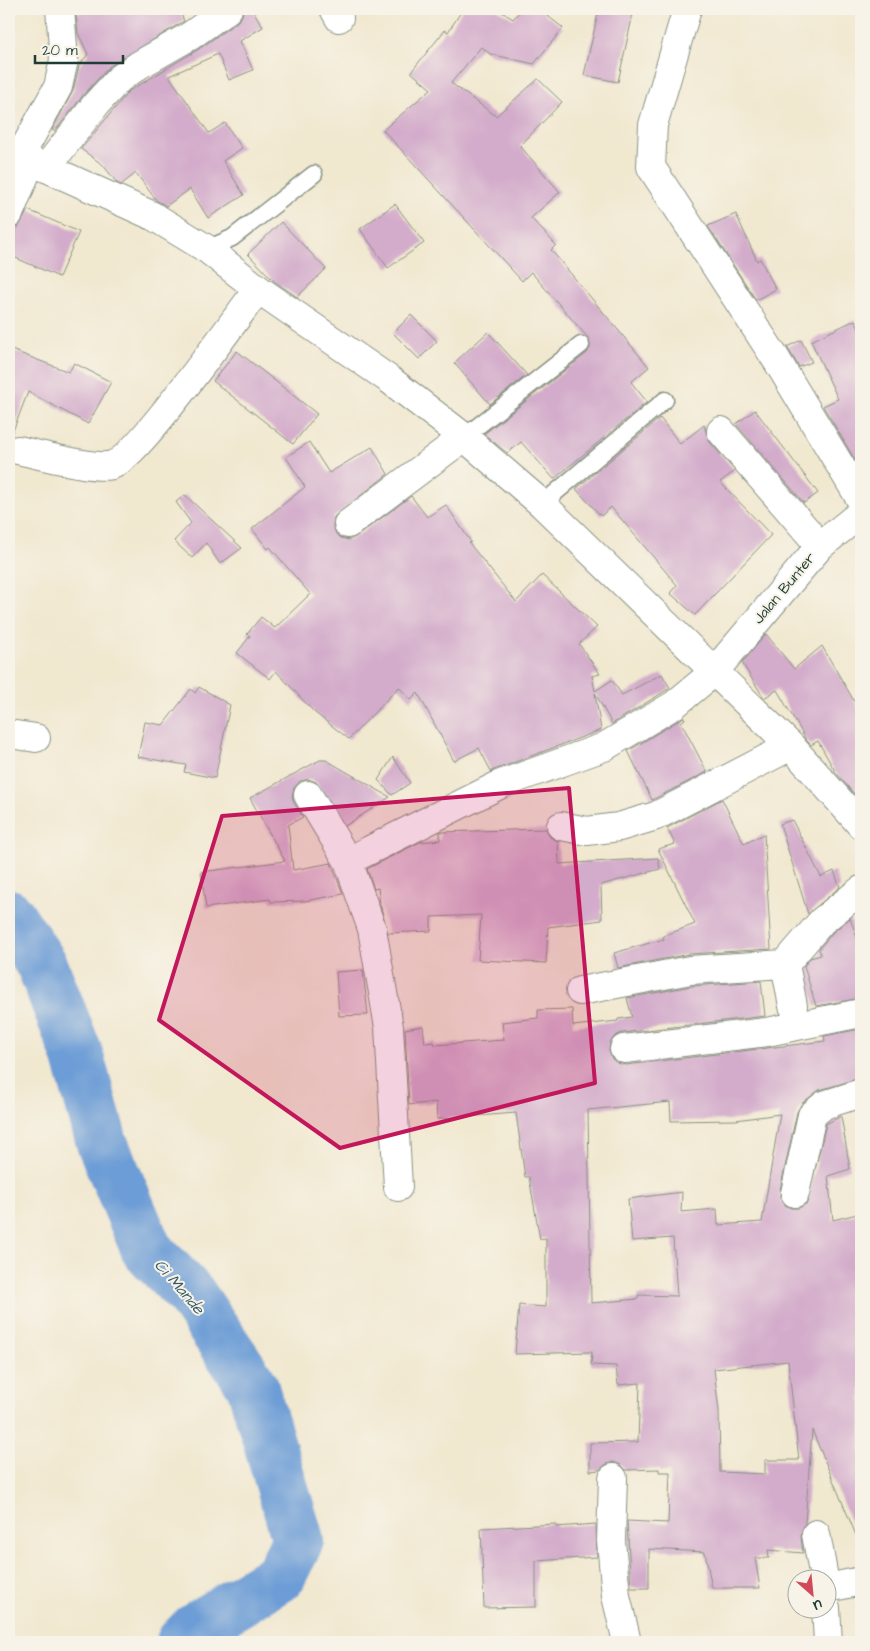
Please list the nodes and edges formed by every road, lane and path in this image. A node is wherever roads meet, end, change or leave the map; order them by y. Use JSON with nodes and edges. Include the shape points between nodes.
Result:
{"nodes":[{"id":1,"x":60,"y":9,"type":"edge"},
{"id":2,"x":228,"y":9,"type":"edge"},
{"id":3,"x":687,"y":9,"type":"edge"},
{"id":4,"x":27,"y":161,"type":"edge"},
{"id":5,"x":314,"y":174,"type":"dead end"},
{"id":6,"x":9,"y":214,"type":"edge"},
{"id":7,"x":207,"y":249,"type":"junction"},
{"id":8,"x":258,"y":289,"type":"junction"},
{"id":9,"x":581,"y":345,"type":"dead end"},
{"id":10,"x":665,"y":400,"type":"dead end"},
{"id":11,"x":721,"y":431,"type":"dead end"},
{"id":12,"x":464,"y":437,"type":"junction"},
{"id":13,"x":18,"y":450,"type":"dead end"},
{"id":14,"x":861,"y":500,"type":"edge"},
{"id":15,"x":542,"y":504,"type":"junction"},
{"id":16,"x":861,"y":513,"type":"edge"},
{"id":17,"x":348,"y":524,"type":"dead end"},
{"id":18,"x":820,"y":546,"type":"junction"},
{"id":19,"x":714,"y":672,"type":"junction"},
{"id":20,"x":9,"y":734,"type":"edge"},
{"id":21,"x":36,"y":738,"type":"dead end"},
{"id":22,"x":791,"y":746,"type":"junction"},
{"id":23,"x":308,"y":795,"type":"dead end"},
{"id":24,"x":861,"y":825,"type":"edge"},
{"id":25,"x":561,"y":826,"type":"dead end"},
{"id":26,"x":348,"y":861,"type":"junction"},
{"id":27,"x":861,"y":890,"type":"edge"},
{"id":28,"x":785,"y":964,"type":"junction"},
{"id":29,"x":580,"y":991,"type":"dead end"},
{"id":30,"x":793,"y":1006,"type":"dead end"},
{"id":31,"x":861,"y":1013,"type":"edge"},
{"id":32,"x":624,"y":1049,"type":"dead end"},
{"id":33,"x":861,"y":1093,"type":"edge"},
{"id":34,"x":398,"y":1187,"type":"dead end"},
{"id":35,"x":795,"y":1193,"type":"dead end"},
{"id":36,"x":613,"y":1478,"type":"dead end"},
{"id":37,"x":816,"y":1534,"type":"dead end"},
{"id":38,"x":822,"y":1568,"type":"edge"},
{"id":39,"x":861,"y":1581,"type":"edge"},
{"id":40,"x":838,"y":1586,"type":"edge"},
{"id":41,"x":827,"y":1618,"type":"edge"},
{"id":42,"x":627,"y":1642,"type":"edge"},
{"id":43,"x":828,"y":1642,"type":"edge"}],
"edges":[{"from":1,"to":4,"type":"street","via":[[64,60],[58,87]]},
{"from":2,"to":4,"type":"street","via":[[119,79],[97,103]]},
{"from":3,"to":14,"type":"street","via":[[653,125],[651,167],[776,359]]},
{"from":4,"to":6,"type":"street"},
{"from":4,"to":7,"type":"street","via":[[153,216]]},
{"from":5,"to":7,"type":"lane","via":[[232,238]]},
{"from":7,"to":8,"type":"street"},
{"from":8,"to":12,"type":"street","via":[[390,380]]},
{"from":8,"to":13,"type":"street","via":[[145,437],[120,461],[104,466]]},
{"from":9,"to":12,"type":"lane"},
{"from":10,"to":15,"type":"lane"},
{"from":11,"to":18,"type":"street"},
{"from":12,"to":15,"type":"street"},
{"from":12,"to":17,"type":"street"},
{"from":15,"to":19,"type":"street"},
{"from":16,"to":18,"type":"street","name":"Jalan Bunter"},
{"from":18,"to":19,"type":"street","name":"Jalan Bunter"},
{"from":19,"to":22,"type":"street"},
{"from":19,"to":26,"type":"street","name":"Jalan Bunter","via":[[674,705],[604,747],[501,784]]},
{"from":20,"to":21,"type":"street"},
{"from":22,"to":24,"type":"street"},
{"from":22,"to":25,"type":"street","via":[[656,816],[619,827],[587,831]]},
{"from":23,"to":26,"type":"street"},
{"from":26,"to":34,"type":"street","via":[[372,929],[390,1027]]},
{"from":27,"to":28,"type":"street","via":[[822,921]]},
{"from":28,"to":29,"type":"street","via":[[690,970]]},
{"from":28,"to":30,"type":"street"},
{"from":31,"to":32,"type":"street","via":[[767,1032]]},
{"from":33,"to":35,"type":"street","via":[[824,1105],[812,1115]]},
{"from":36,"to":42,"type":"street","via":[[611,1541],[616,1596]]},
{"from":37,"to":38,"type":"street"},
{"from":39,"to":40,"type":"street"},
{"from":41,"to":43,"type":"street"}]}
